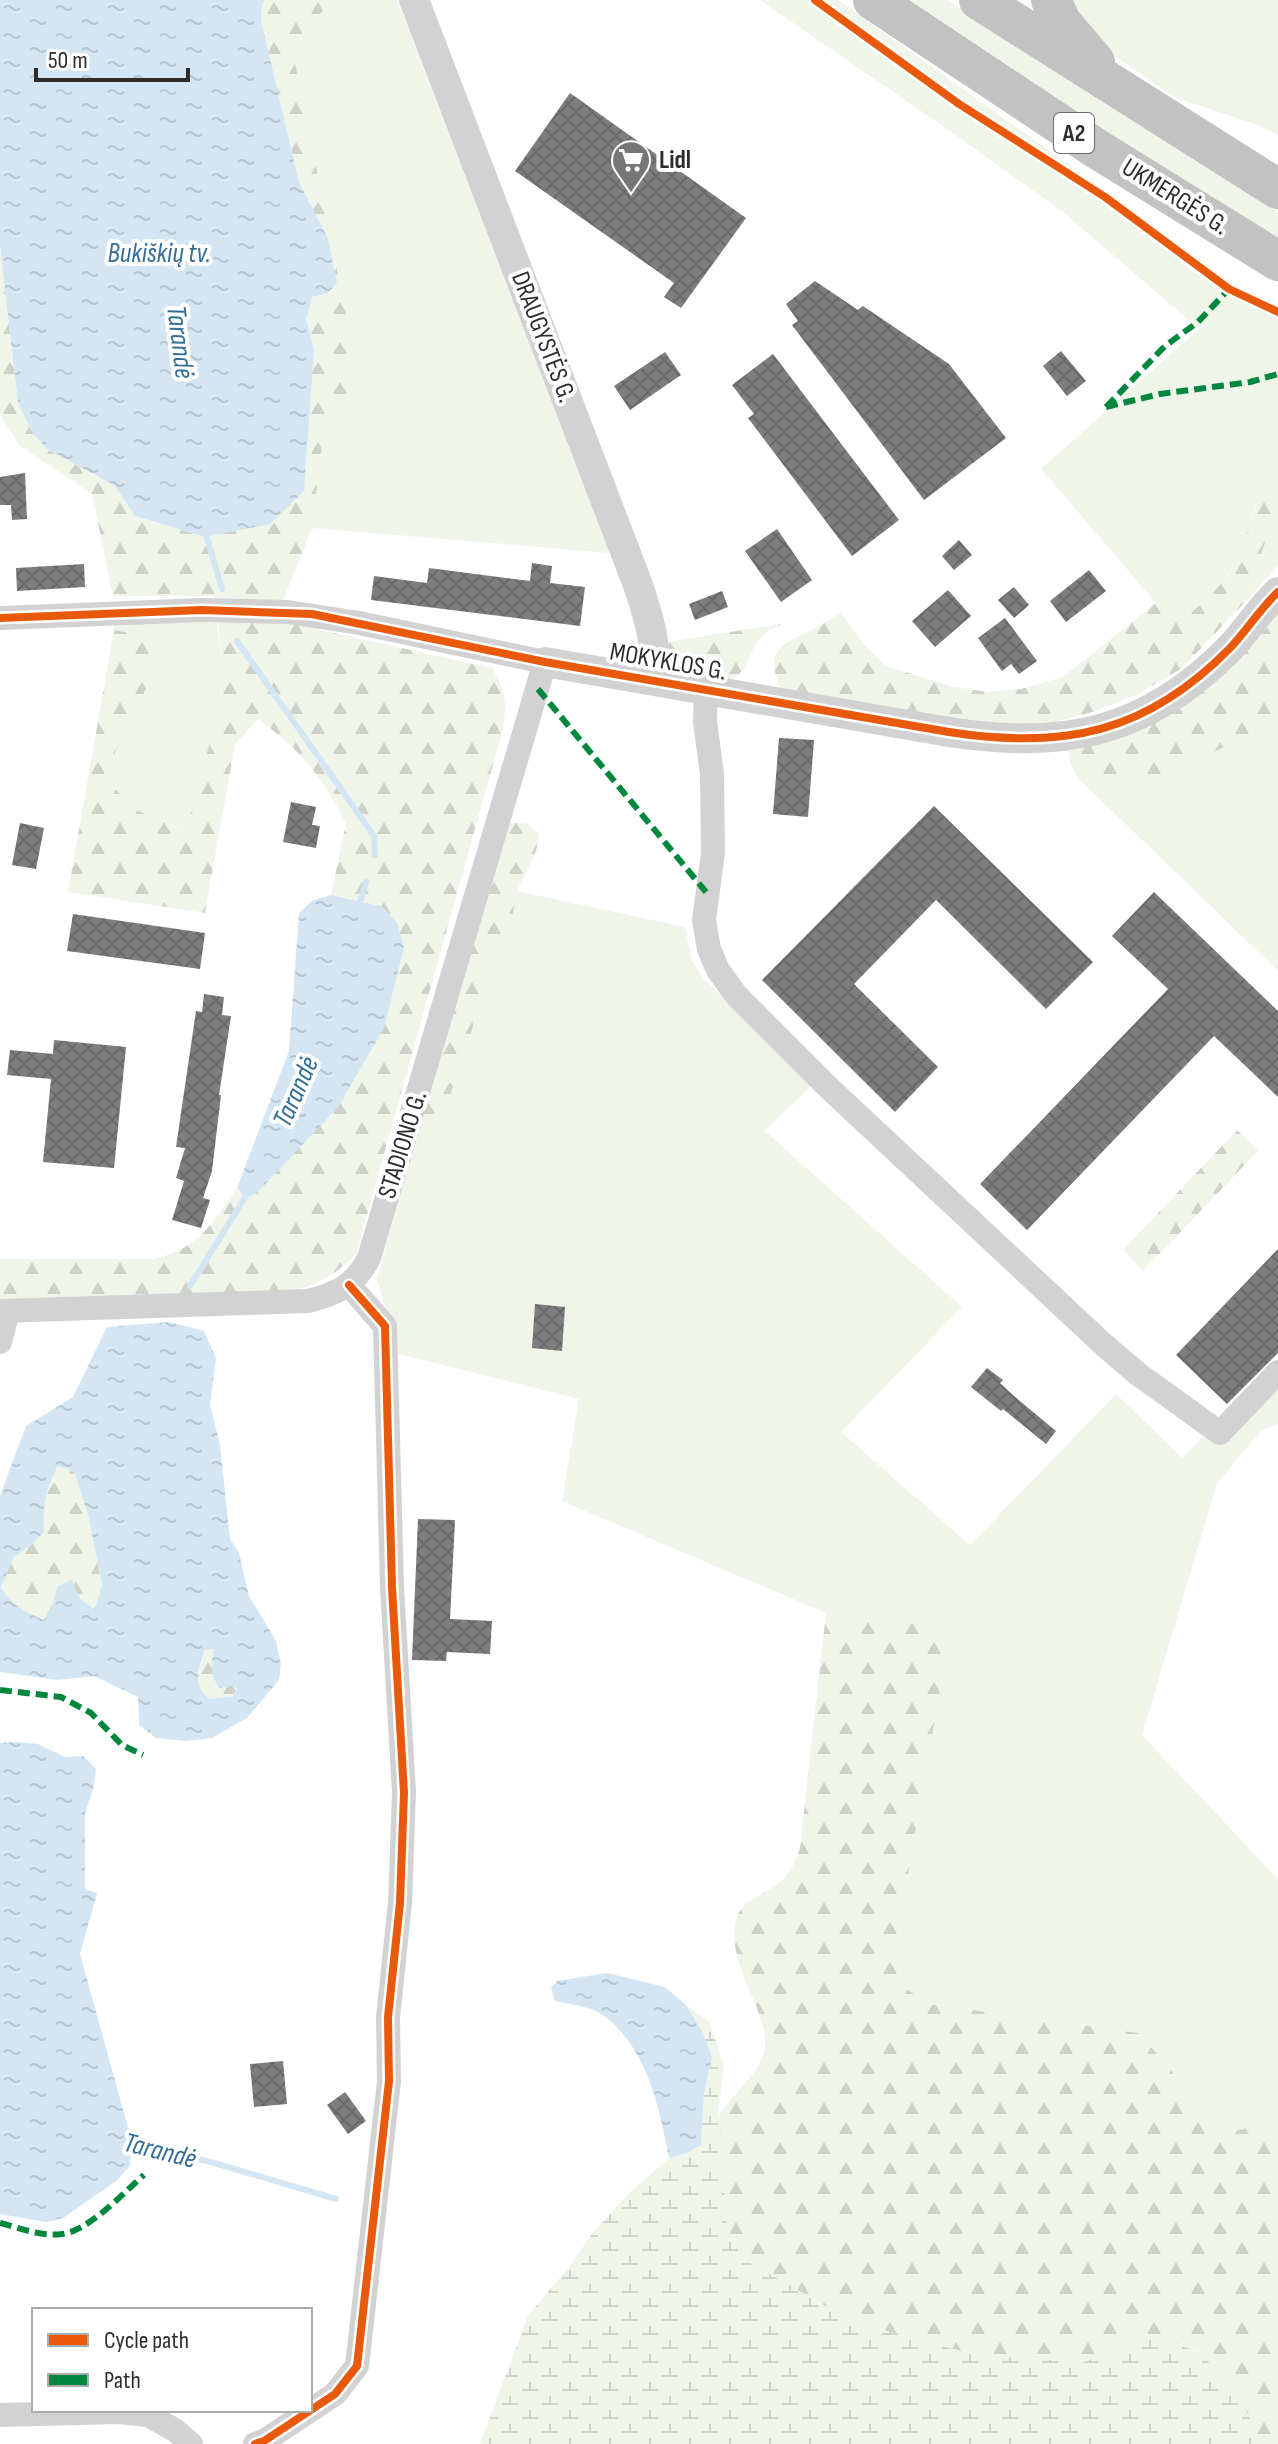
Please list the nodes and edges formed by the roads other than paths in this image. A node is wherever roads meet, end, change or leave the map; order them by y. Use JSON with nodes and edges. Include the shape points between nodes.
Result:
{"nodes":[{"id":1,"x":414,"y":0,"type":"edge"},
{"id":2,"x":873,"y":0,"type":"edge"},
{"id":3,"x":979,"y":0,"type":"edge"},
{"id":4,"x":1051,"y":0,"type":"edge"},
{"id":5,"x":1118,"y":90,"type":"junction"},
{"id":6,"x":1278,"y":189,"type":"edge"},
{"id":7,"x":1278,"y":261,"type":"edge"},
{"id":8,"x":1278,"y":592,"type":"edge"},
{"id":9,"x":0,"y":618,"type":"edge"},
{"id":10,"x":545,"y":662,"type":"junction"},
{"id":11,"x":652,"y":678,"type":"junction"},
{"id":12,"x":706,"y":690,"type":"junction"},
{"id":13,"x":349,"y":1285,"type":"junction"},
{"id":14,"x":4,"y":1311,"type":"edge"},
{"id":15,"x":0,"y":1342,"type":"edge"},
{"id":16,"x":1278,"y":1372,"type":"edge"},
{"id":17,"x":312,"y":2409,"type":"edge"},
{"id":18,"x":308,"y":2412,"type":"edge"},
{"id":19,"x":0,"y":2415,"type":"edge"},
{"id":20,"x":191,"y":2444,"type":"edge"},
{"id":21,"x":255,"y":2444,"type":"edge"}],
"edges":[{"from":1,"to":11,"type":"street","name":"DRAUGYSTĖS G.","via":[[638,585],[655,650]]},
{"from":2,"to":7,"type":"highway","name":"UKMERGĖS G.","number":"A2"},
{"from":3,"to":5,"type":"highway","number":"A2"},
{"from":4,"to":5,"type":"highway","via":[[1061,22]]},
{"from":5,"to":6,"type":"highway","number":"A2"},
{"from":8,"to":12,"type":"street","name":"MOKYKLOS G.","via":[[1232,646],[1182,691],[1127,721],[1094,731],[1045,739],[983,737]]},
{"from":9,"to":10,"type":"street","name":"MOKYKLOS G.","via":[[288,612]]},
{"from":10,"to":11,"type":"street","name":"MOKYKLOS G."},
{"from":10,"to":13,"type":"street","name":"STADIONO G.","via":[[369,1258]]},
{"from":11,"to":12,"type":"street","name":"MOKYKLOS G."},
{"from":12,"to":16,"type":"street","via":[[713,853],[704,920],[709,949],[736,995],[1111,1351],[1220,1433]]},
{"from":13,"to":14,"type":"street","via":[[308,1301]]},
{"from":13,"to":17,"type":"street","via":[[385,1326],[404,1793],[388,2017],[389,2081],[357,2366],[335,2394]]},
{"from":14,"to":15,"type":"street"},
{"from":18,"to":21,"type":"street"},
{"from":19,"to":20,"type":"street","via":[[148,2415]]}]}
